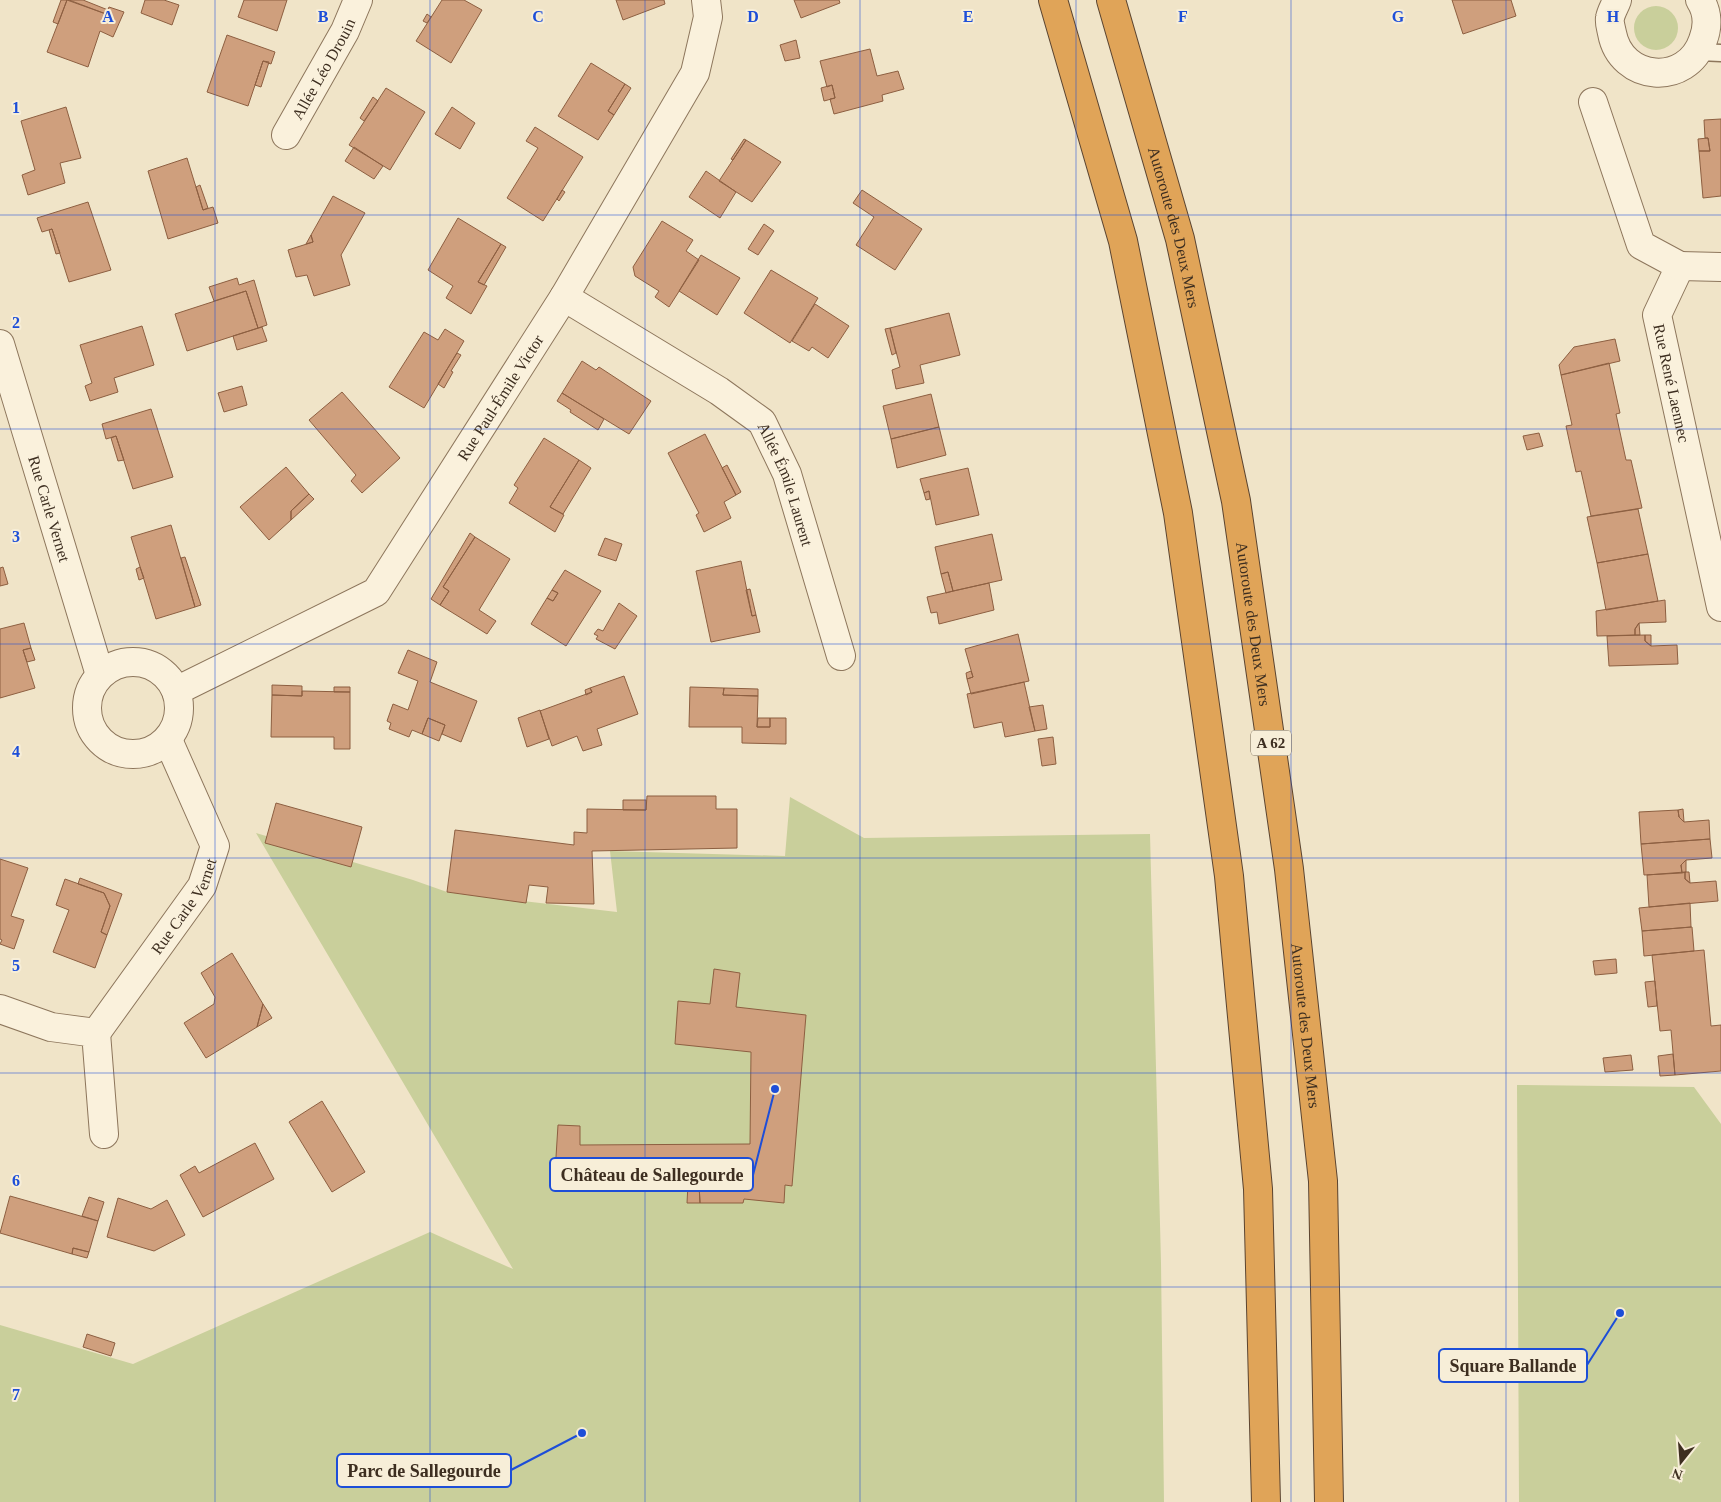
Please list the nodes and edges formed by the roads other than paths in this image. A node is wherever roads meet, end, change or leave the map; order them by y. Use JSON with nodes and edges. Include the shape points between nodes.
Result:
{"nodes":[{"id":1,"x":358,"y":0,"type":"edge"},
{"id":2,"x":706,"y":0,"type":"edge"},
{"id":3,"x":1052,"y":0,"type":"edge"},
{"id":4,"x":1111,"y":0,"type":"edge"},
{"id":5,"x":1617,"y":0,"type":"edge"},
{"id":6,"x":1700,"y":0,"type":"edge"},
{"id":7,"x":1710,"y":52,"type":"edge"},
{"id":8,"x":1593,"y":102,"type":"dead end"},
{"id":9,"x":286,"y":136,"type":"dead end"},
{"id":10,"x":1680,"y":266,"type":"junction"},
{"id":11,"x":1721,"y":268,"type":"edge"},
{"id":12,"x":564,"y":297,"type":"junction"},
{"id":13,"x":0,"y":344,"type":"edge"},
{"id":14,"x":1721,"y":607,"type":"edge"},
{"id":15,"x":841,"y":656,"type":"dead end"},
{"id":16,"x":100,"y":675,"type":"junction"},
{"id":17,"x":176,"y":691,"type":"junction"},
{"id":18,"x":168,"y":740,"type":"junction"},
{"id":19,"x":0,"y":1009,"type":"edge"},
{"id":20,"x":96,"y":1033,"type":"junction"},
{"id":21,"x":104,"y":1134,"type":"dead end"},
{"id":22,"x":1266,"y":1502,"type":"edge"},
{"id":23,"x":1329,"y":1502,"type":"edge"}],
"edges":[{"from":1,"to":9,"type":"street","name":"Allée Léo Drouin","via":[[345,31]]},
{"from":2,"to":12,"type":"street","name":"Rue Paul-Émile Victor","via":[[708,17],[695,73]]},
{"from":3,"to":22,"type":"highway","via":[[1123,241],[1178,513],[1229,876],[1258,1188]]},
{"from":4,"to":23,"type":"highway","name":"Autoroute des Deux Mers","number":"A 62","via":[[1180,240],[1238,511],[1289,869],[1323,1181]]},
{"from":5,"to":7,"type":"street","via":[[1609,19],[1614,46],[1627,62],[1645,72],[1666,73]]},
{"from":6,"to":7,"type":"street","via":[[1704,7]]},
{"from":8,"to":10,"type":"street","via":[[1641,245]]},
{"from":10,"to":11,"type":"street"},
{"from":10,"to":14,"type":"street","name":"Rue René Laennec","via":[[1657,315]]},
{"from":12,"to":15,"type":"street","name":"Allée Émile Laurent","via":[[719,391],[762,422],[787,474]]},
{"from":12,"to":17,"type":"street","name":"Rue Paul-Émile Victor","via":[[376,592]]},
{"from":13,"to":16,"type":"street","name":"Rue Carle Vernet"},
{"from":16,"to":17,"type":"street","via":[[112,666],[142,662],[169,678]]},
{"from":16,"to":18,"type":"street","via":[[91,687],[87,717],[101,742],[113,751],[142,754]]},
{"from":17,"to":18,"type":"street","via":[[179,716]]},
{"from":18,"to":20,"type":"street","name":"Rue Carle Vernet","via":[[215,846],[202,886]]},
{"from":19,"to":20,"type":"street","via":[[51,1027]]},
{"from":20,"to":21,"type":"street"}]}
